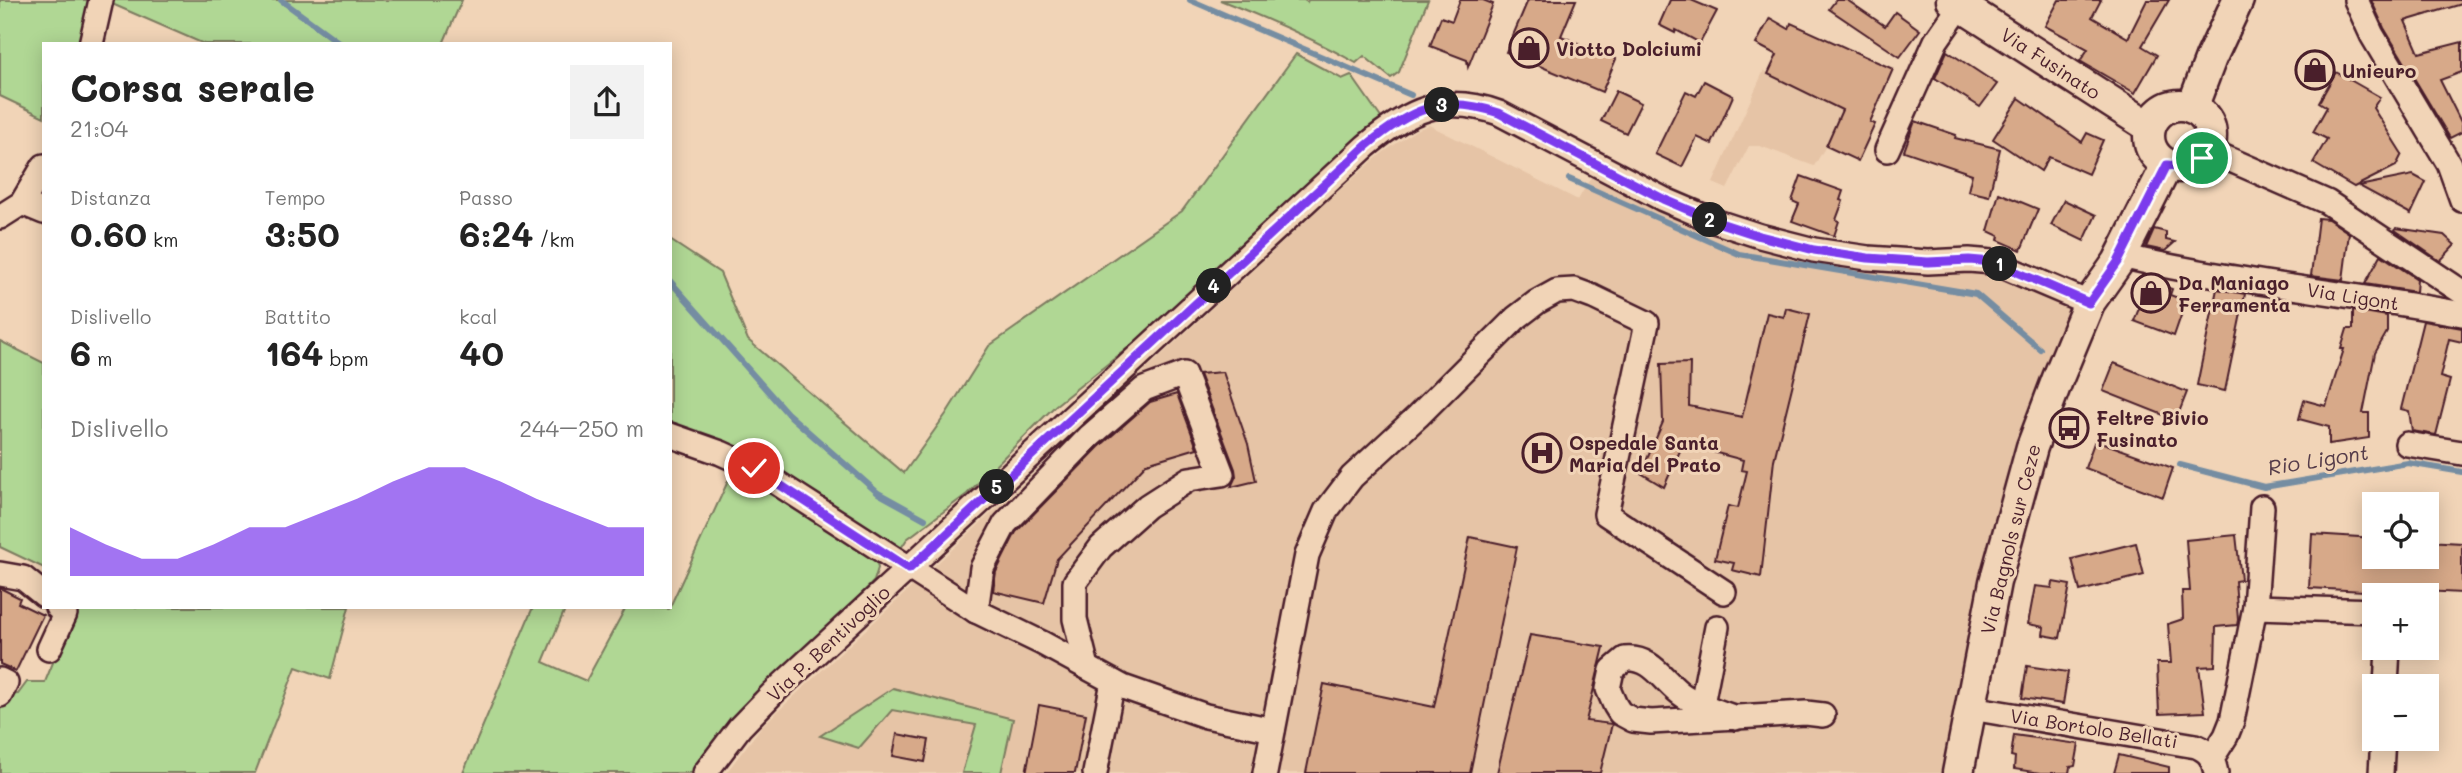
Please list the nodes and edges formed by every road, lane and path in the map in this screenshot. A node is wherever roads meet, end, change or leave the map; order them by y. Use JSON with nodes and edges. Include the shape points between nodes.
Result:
{"nodes":[{"id":1,"x":101,"y":0,"type":"edge"},
{"id":2,"x":2238,"y":0,"type":"edge"},
{"id":3,"x":2356,"y":0,"type":"edge"},
{"id":4,"x":1957,"y":2,"type":"edge"},
{"id":5,"x":92,"y":42,"type":"edge"},
{"id":6,"x":2192,"y":107,"type":"junction"},
{"id":7,"x":2150,"y":127,"type":"junction"},
{"id":8,"x":1887,"y":150,"type":"dead end"},
{"id":9,"x":2208,"y":150,"type":"junction"},
{"id":10,"x":2167,"y":165,"type":"junction"},
{"id":11,"x":42,"y":169,"type":"edge"},
{"id":12,"x":2462,"y":200,"type":"edge"},
{"id":13,"x":22,"y":203,"type":"junction"},
{"id":14,"x":42,"y":211,"type":"edge"},
{"id":15,"x":0,"y":217,"type":"edge"},
{"id":16,"x":2121,"y":256,"type":"junction"},
{"id":17,"x":2462,"y":292,"type":"edge"},
{"id":18,"x":2089,"y":303,"type":"junction"},
{"id":19,"x":2462,"y":314,"type":"edge"},
{"id":20,"x":672,"y":436,"type":"edge"},
{"id":21,"x":2407,"y":444,"type":"dead end"},
{"id":22,"x":2462,"y":453,"type":"edge"},
{"id":23,"x":2262,"y":507,"type":"dead end"},
{"id":24,"x":909,"y":569,"type":"junction"},
{"id":25,"x":0,"y":574,"type":"edge"},
{"id":26,"x":1724,"y":592,"type":"dead end"},
{"id":27,"x":42,"y":593,"type":"edge"},
{"id":28,"x":2255,"y":607,"type":"junction"},
{"id":29,"x":59,"y":609,"type":"edge"},
{"id":30,"x":976,"y":611,"type":"junction"},
{"id":31,"x":2362,"y":611,"type":"edge"},
{"id":32,"x":1717,"y":627,"type":"dead end"},
{"id":33,"x":50,"y":649,"type":"dead end"},
{"id":34,"x":1087,"y":667,"type":"junction"},
{"id":35,"x":0,"y":680,"type":"edge"},
{"id":36,"x":1113,"y":682,"type":"junction"},
{"id":37,"x":0,"y":695,"type":"edge"},
{"id":38,"x":1702,"y":704,"type":"junction"},
{"id":39,"x":1971,"y":708,"type":"junction"},
{"id":40,"x":1823,"y":715,"type":"dead end"},
{"id":41,"x":1736,"y":719,"type":"junction"},
{"id":42,"x":1273,"y":730,"type":"junction"},
{"id":43,"x":2382,"y":751,"type":"edge"},
{"id":44,"x":2214,"y":765,"type":"edge"},
{"id":45,"x":705,"y":773,"type":"edge"},
{"id":46,"x":1095,"y":773,"type":"edge"},
{"id":47,"x":1265,"y":773,"type":"edge"},
{"id":48,"x":1958,"y":773,"type":"edge"},
{"id":49,"x":2381,"y":773,"type":"edge"}],
"edges":[{"from":1,"to":5,"type":"street"},
{"from":2,"to":6,"type":"main road"},
{"from":3,"to":12,"type":"street","via":[[2449,164]]},
{"from":4,"to":7,"type":"main road","name":"Via Fusinato"},
{"from":4,"to":8,"type":"street"},
{"from":6,"to":7,"type":"main road","via":[[2162,111]]},
{"from":6,"to":9,"type":"main road","via":[[2211,130]]},
{"from":7,"to":10,"type":"main road","via":[[2150,145]]},
{"from":9,"to":10,"type":"main road","via":[[2195,164]]},
{"from":9,"to":17,"type":"street","via":[[2327,202]]},
{"from":10,"to":16,"type":"main road","name":"Via Bagnols sur Ceze"},
{"from":11,"to":13,"type":"street"},
{"from":13,"to":14,"type":"street"},
{"from":13,"to":15,"type":"street"},
{"from":16,"to":18,"type":"main road","name":"Via Bagnols sur Ceze"},
{"from":16,"to":19,"type":"street","name":"Via Ligont","via":[[2193,272]]},
{"from":18,"to":24,"type":"street","name":"Via P. Bentivoglio","via":[[1993,262],[1868,258],[1760,236],[1663,199],[1499,113],[1470,105],[1431,106],[1401,119],[1366,146]]},
{"from":18,"to":39,"type":"main road","name":"Via Bagnols sur Ceze","via":[[2021,483],[1995,582]]},
{"from":20,"to":24,"type":"street","via":[[754,468]]},
{"from":21,"to":22,"type":"street"},
{"from":23,"to":28,"type":"street","name":"Via Bortolo Bellati"},
{"from":24,"to":30,"type":"street"},
{"from":24,"to":45,"type":"street","name":"Via P. Bentivoglio","via":[[773,693]]},
{"from":25,"to":27,"type":"street","via":[[23,578]]},
{"from":26,"to":42,"type":"street","via":[[1606,514],[1647,323],[1574,290],[1557,291],[1516,318],[1352,477],[1326,512],[1307,555]]},
{"from":28,"to":31,"type":"street"},
{"from":28,"to":44,"type":"street","name":"Via Bortolo Bellati","via":[[2232,721]]},
{"from":29,"to":33,"type":"street","via":[[65,614]]},
{"from":30,"to":34,"type":"street"},
{"from":30,"to":34,"type":"street","via":[[982,568],[1005,524],[1089,437],[1144,389],[1184,374],[1222,474],[1189,480],[1147,506],[1101,547],[1074,582],[1075,619]]},
{"from":32,"to":38,"type":"street"},
{"from":34,"to":36,"type":"street"},
{"from":35,"to":37,"type":"street","via":[[6,683]]},
{"from":36,"to":42,"type":"street","via":[[1206,716]]},
{"from":36,"to":46,"type":"street"},
{"from":38,"to":41,"type":"street"},
{"from":38,"to":41,"type":"street","via":[[1639,660],[1625,659],[1612,670],[1608,689],[1620,713],[1633,720]]},
{"from":39,"to":44,"type":"street","name":"Via Bortolo Bellati","via":[[2185,743],[2207,750]]},
{"from":39,"to":48,"type":"main road","name":"Via Bagnols sur Ceze"},
{"from":40,"to":41,"type":"street"},
{"from":42,"to":47,"type":"street"},
{"from":43,"to":49,"type":"street"}]}
